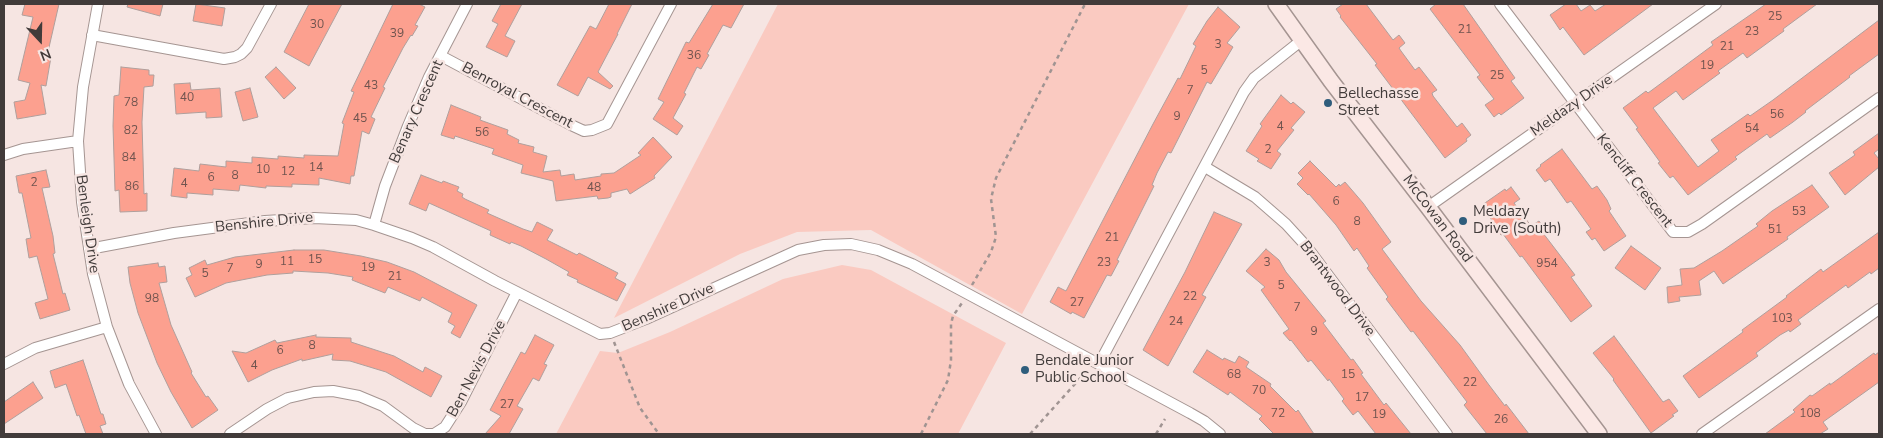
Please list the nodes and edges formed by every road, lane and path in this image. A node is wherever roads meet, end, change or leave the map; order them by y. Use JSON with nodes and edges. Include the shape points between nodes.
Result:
{"nodes":[{"id":1,"x":98,"y":4,"type":"edge"},
{"id":2,"x":271,"y":4,"type":"edge"},
{"id":3,"x":467,"y":4,"type":"edge"},
{"id":4,"x":671,"y":4,"type":"edge"},
{"id":5,"x":1085,"y":4,"type":"edge"},
{"id":6,"x":1276,"y":4,"type":"edge"},
{"id":7,"x":1500,"y":4,"type":"edge"},
{"id":8,"x":1716,"y":4,"type":"edge"},
{"id":9,"x":92,"y":35,"type":"junction"},
{"id":10,"x":1302,"y":40,"type":"junction"},
{"id":11,"x":441,"y":56,"type":"junction"},
{"id":12,"x":1879,"y":98,"type":"edge"},
{"id":13,"x":1575,"y":104,"type":"junction"},
{"id":14,"x":78,"y":141,"type":"junction"},
{"id":15,"x":4,"y":155,"type":"edge"},
{"id":16,"x":1205,"y":167,"type":"junction"},
{"id":17,"x":1428,"y":207,"type":"junction"},
{"id":18,"x":374,"y":224,"type":"junction"},
{"id":19,"x":89,"y":249,"type":"junction"},
{"id":20,"x":970,"y":288,"type":"dead end"},
{"id":21,"x":517,"y":292,"type":"junction"},
{"id":22,"x":963,"y":300,"type":"dead end"},
{"id":23,"x":1879,"y":309,"type":"edge"},
{"id":24,"x":107,"y":327,"type":"junction"},
{"id":25,"x":610,"y":333,"type":"junction"},
{"id":26,"x":4,"y":364,"type":"edge"},
{"id":27,"x":1099,"y":364,"type":"junction"},
{"id":28,"x":1084,"y":375,"type":"dead end"},
{"id":29,"x":1165,"y":419,"type":"dead end"},
{"id":30,"x":156,"y":434,"type":"edge"},
{"id":31,"x":230,"y":434,"type":"edge"},
{"id":32,"x":426,"y":434,"type":"edge"},
{"id":33,"x":659,"y":434,"type":"edge"},
{"id":34,"x":921,"y":434,"type":"edge"},
{"id":35,"x":1030,"y":434,"type":"edge"},
{"id":36,"x":1156,"y":434,"type":"edge"},
{"id":37,"x":1220,"y":434,"type":"edge"},
{"id":38,"x":1446,"y":434,"type":"edge"},
{"id":39,"x":1599,"y":434,"type":"edge"},
{"id":40,"x":1702,"y":434,"type":"edge"}],
"edges":[{"from":1,"to":9,"type":"street","name":"Benleigh Drive"},
{"from":2,"to":9,"type":"street","via":[[248,48],[235,57],[224,58]]},
{"from":3,"to":11,"type":"street","name":"Benary Crescent"},
{"from":4,"to":11,"type":"street","name":"Benroyal Crescent","via":[[612,117],[607,124],[592,130],[571,126]]},
{"from":5,"to":20,"type":"path","via":[[996,178],[991,199],[996,237]]},
{"from":6,"to":10,"type":"main road","name":"McCowan Road"},
{"from":7,"to":13,"type":"street","name":"Kencliff Crescent"},
{"from":8,"to":13,"type":"street","name":"Meldazy Drive"},
{"from":9,"to":14,"type":"street","name":"Benleigh Drive"},
{"from":10,"to":16,"type":"street","via":[[1254,78]]},
{"from":10,"to":17,"type":"main road","name":"McCowan Road"},
{"from":11,"to":18,"type":"street","name":"Benary Crescent","via":[[408,126]]},
{"from":12,"to":13,"type":"street","name":"Kencliff Crescent","via":[[1702,224],[1681,233],[1673,232],[1667,226]]},
{"from":13,"to":17,"type":"street","name":"Meldazy Drive"},
{"from":14,"to":15,"type":"street"},
{"from":14,"to":19,"type":"street","name":"Benleigh Drive"},
{"from":16,"to":27,"type":"street"},
{"from":16,"to":38,"type":"street","name":"Brantwood Drive","via":[[1255,197],[1307,247]]},
{"from":17,"to":39,"type":"main road","name":"McCowan Road"},
{"from":18,"to":19,"type":"street","name":"Benshire Drive","via":[[331,218],[294,218],[174,233]]},
{"from":18,"to":21,"type":"street","name":"Benshire Drive","via":[[433,247]]},
{"from":19,"to":24,"type":"street","name":"Benleigh Drive"},
{"from":21,"to":25,"type":"street","name":"Benshire Drive","via":[[600,334]]},
{"from":21,"to":32,"type":"street","name":"Ben Nevis Drive","via":[[446,427],[434,434]]},
{"from":22,"to":34,"type":"path","via":[[951,324],[948,380]]},
{"from":23,"to":40,"type":"street"},
{"from":24,"to":26,"type":"street","via":[[35,348]]},
{"from":24,"to":30,"type":"street","name":"Benleigh Drive","via":[[129,384]]},
{"from":25,"to":27,"type":"street","name":"Benshire Drive","via":[[798,250],[851,244],[878,250],[912,264]]},
{"from":25,"to":33,"type":"path","via":[[640,408]]},
{"from":27,"to":37,"type":"street","name":"Benshire Drive","via":[[1197,417]]},
{"from":28,"to":35,"type":"path"},
{"from":29,"to":36,"type":"path"},
{"from":31,"to":32,"type":"street","name":"Ben Nevis Drive","via":[[288,398],[333,391],[359,396],[383,406]]}]}
